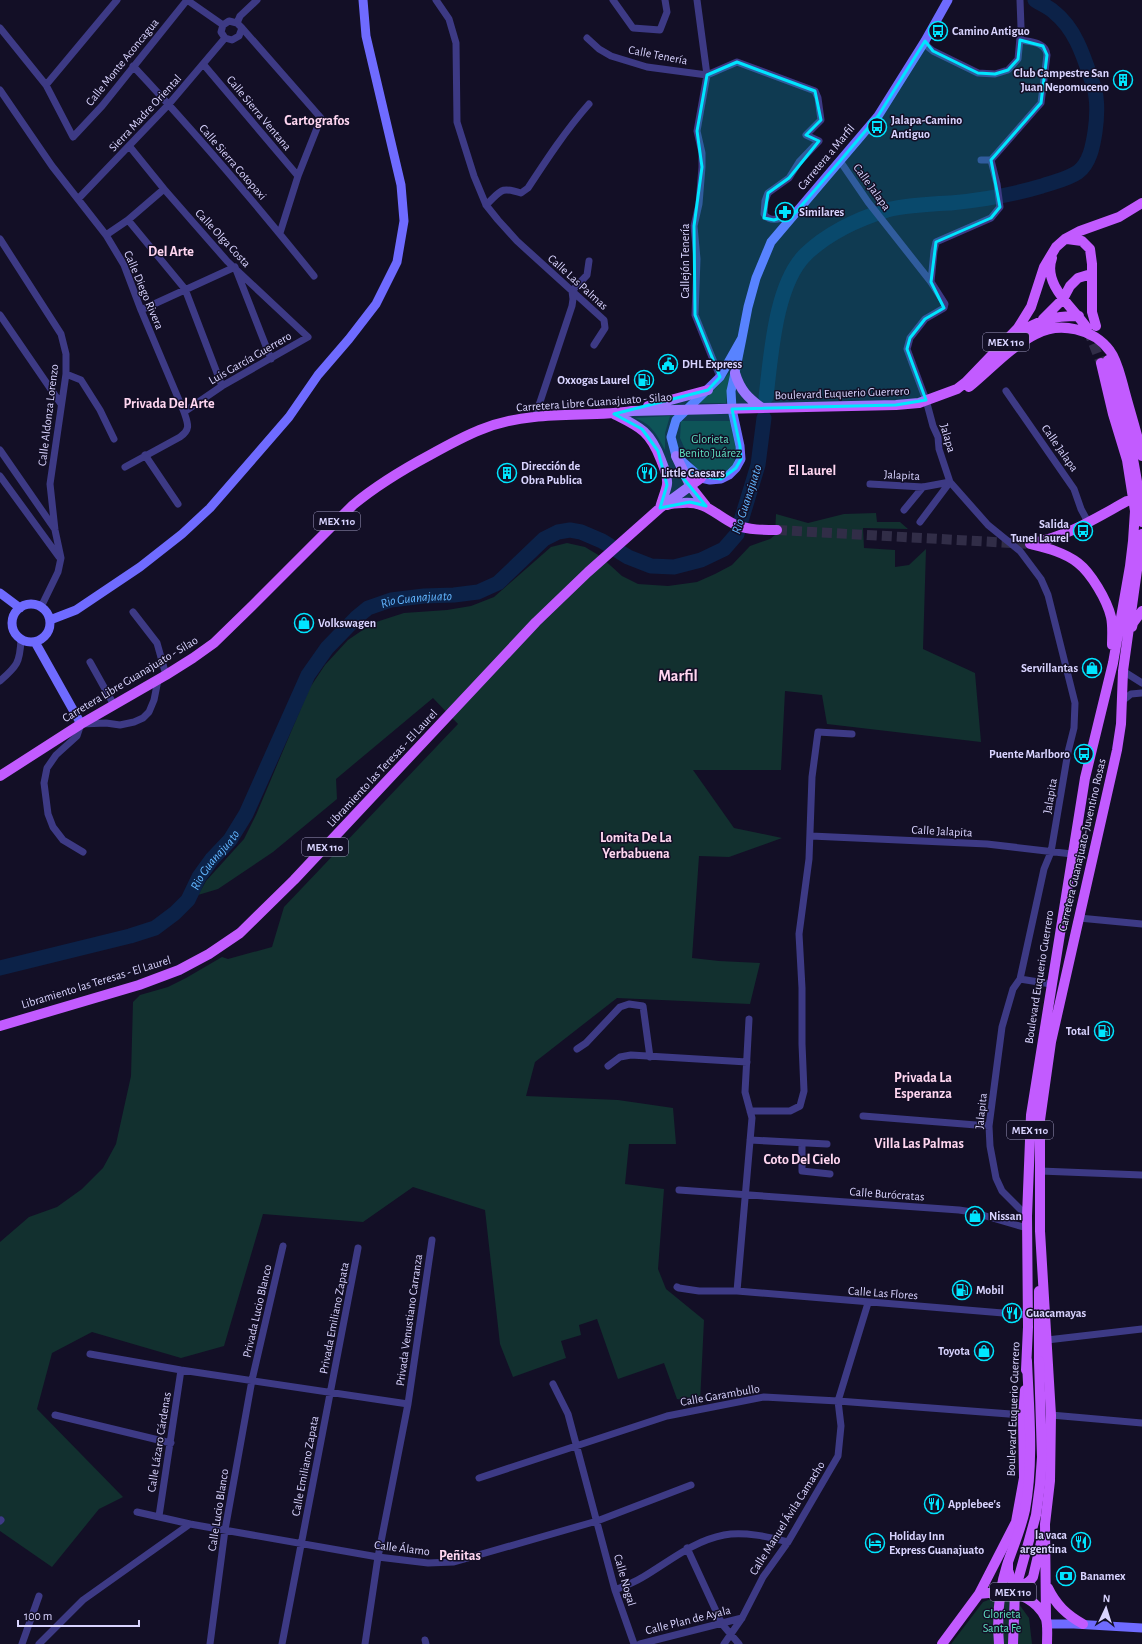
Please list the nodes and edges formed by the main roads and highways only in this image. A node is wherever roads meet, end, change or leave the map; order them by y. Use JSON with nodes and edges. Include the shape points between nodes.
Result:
{"nodes":[{"id":1,"x":1142,"y":203,"type":"edge"},
{"id":2,"x":1067,"y":239,"type":"junction"},
{"id":3,"x":1056,"y":247,"type":"junction"},
{"id":4,"x":1091,"y":274,"type":"junction"},
{"id":5,"x":1063,"y":299,"type":"junction"},
{"id":6,"x":1079,"y":316,"type":"junction"},
{"id":7,"x":1043,"y":319,"type":"junction"},
{"id":8,"x":1012,"y":335,"type":"junction"},
{"id":9,"x":735,"y":373,"type":"road end"},
{"id":10,"x":708,"y":390,"type":"road end"},
{"id":11,"x":924,"y":402,"type":"junction"},
{"id":12,"x":762,"y":408,"type":"junction"},
{"id":13,"x":732,"y":409,"type":"joint"},
{"id":14,"x":632,"y":411,"type":"junction"},
{"id":15,"x":614,"y":414,"type":"junction"},
{"id":16,"x":676,"y":456,"type":"road end"},
{"id":17,"x":1142,"y":456,"type":"edge"},
{"id":18,"x":701,"y":478,"type":"road end"},
{"id":19,"x":691,"y":487,"type":"junction"},
{"id":20,"x":1127,"y":501,"type":"dead end"},
{"id":21,"x":706,"y":506,"type":"junction"},
{"id":22,"x":660,"y":508,"type":"junction"},
{"id":23,"x":1142,"y":522,"type":"edge"},
{"id":24,"x":776,"y":530,"type":"tunnel mouth"},
{"id":25,"x":1142,"y":534,"type":"edge"},
{"id":26,"x":1142,"y":611,"type":"edge"},
{"id":27,"x":1126,"y":650,"type":"junction"},
{"id":28,"x":1113,"y":663,"type":"junction"},
{"id":29,"x":0,"y":776,"type":"edge"},
{"id":30,"x":0,"y":1026,"type":"edge"},
{"id":31,"x":1042,"y":1279,"type":"junction"},
{"id":32,"x":1027,"y":1361,"type":"junction"},
{"id":33,"x":1020,"y":1504,"type":"junction"},
{"id":34,"x":1046,"y":1524,"type":"junction"},
{"id":35,"x":1047,"y":1586,"type":"junction"},
{"id":36,"x":979,"y":1594,"type":"junction"},
{"id":37,"x":1046,"y":1622,"type":"junction"},
{"id":38,"x":1083,"y":1624,"type":"road end"},
{"id":39,"x":942,"y":1644,"type":"edge"},
{"id":40,"x":999,"y":1644,"type":"edge"},
{"id":41,"x":1013,"y":1644,"type":"edge"},
{"id":42,"x":1047,"y":1644,"type":"edge"}],
"edges":[{"from":1,"to":2,"type":"main road","number":"MEX 110","via":[[1119,217],[1080,231]]},
{"from":2,"to":3,"type":"main road","number":"MEX 110"},
{"from":2,"to":4,"type":"main road","via":[[1082,241],[1087,246],[1092,256]]},
{"from":3,"to":5,"type":"main road","via":[[1050,263],[1051,278]]},
{"from":3,"to":8,"type":"main road","name":"Boulevard Euquerio Guerrero","number":"MEX 110","via":[[1044,267],[1031,307]]},
{"from":4,"to":5,"type":"main road","via":[[1078,278],[1066,290]]},
{"from":4,"to":6,"type":"main road","via":[[1092,327]]},
{"from":5,"to":6,"type":"main road"},
{"from":5,"to":7,"type":"main road"},
{"from":6,"to":7,"type":"main road"},
{"from":7,"to":8,"type":"main road"},
{"from":8,"to":11,"type":"main road","name":"Boulevard Euquerio Guerrero","number":"MEX 110","via":[[957,389]]},
{"from":9,"to":12,"type":"main road","via":[[744,393]]},
{"from":10,"to":14,"type":"main road"},
{"from":11,"to":12,"type":"main road","name":"Boulevard Euquerio Guerrero","number":"MEX 110"},
{"from":11,"to":17,"type":"main road","via":[[957,394],[969,387],[1000,359],[1037,333],[1048,329],[1070,328],[1092,336],[1111,352]]},
{"from":12,"to":13,"type":"main road","name":"Boulevard Euquerio Guerrero","number":"MEX 110"},
{"from":13,"to":14,"type":"main road","name":"Carretera Libre Guanajuato - Silao","number":"MEX 110"},
{"from":14,"to":15,"type":"main road","name":"Carretera Libre Guanajuato - Silao","number":"MEX 110"},
{"from":15,"to":22,"type":"main road","via":[[642,429],[658,451],[666,472],[667,485]]},
{"from":15,"to":29,"type":"main road","name":"Carretera Libre Guanajuato - Silao","number":"MEX 110","via":[[535,417],[497,423],[471,433],[398,473],[370,490],[353,505],[214,643],[162,678],[81,724]]},
{"from":16,"to":19,"type":"main road","number":"MEX 110"},
{"from":18,"to":19,"type":"main road","name":"Libramiento las Teresas - El Laurel"},
{"from":19,"to":21,"type":"main road","number":"MEX 110"},
{"from":19,"to":22,"type":"main road","name":"Libramiento las Teresas - El Laurel"},
{"from":20,"to":28,"type":"main road","via":[[1056,538],[1030,544],[1061,553],[1078,563],[1097,587],[1111,618]]},
{"from":21,"to":22,"type":"main road","number":"MEX 110","via":[[690,502]]},
{"from":21,"to":24,"type":"main road","number":"MEX 110","via":[[737,525]]},
{"from":22,"to":30,"type":"main road","name":"Libramiento las Teresas - El Laurel","number":"MEX 110","via":[[536,622],[320,852],[240,933],[179,970],[139,985]]},
{"from":23,"to":28,"type":"main road","name":"Boulevard Euquerio Guerrero","number":"MEX 110","via":[[1138,481],[1129,435],[1104,362],[1113,414],[1127,460],[1135,511],[1130,566]]},
{"from":25,"to":27,"type":"main road","number":"MEX 110"},
{"from":26,"to":27,"type":"main road","number":"MEX 110","via":[[1133,622]]},
{"from":27,"to":31,"type":"main road","name":"Carretera Guanajuato-Juventino Rosas","number":"MEX 110","via":[[1117,750],[1051,1042],[1040,1120]]},
{"from":28,"to":32,"type":"main road","name":"Boulevard Euquerio Guerrero","number":"MEX 110","via":[[1085,778],[1030,1115]]},
{"from":31,"to":34,"type":"main road","name":"Carretera Guanajuato-Juventino Rosas","number":"MEX 110","via":[[1051,1415],[1050,1481]]},
{"from":31,"to":41,"type":"main road","bridge":true,"via":[[1038,1295],[1042,1457],[1040,1485],[1036,1515],[1015,1591]]},
{"from":32,"to":33,"type":"main road","name":"Boulevard Euquerio Guerrero","number":"MEX 110","via":[[1023,1415],[1024,1478]]},
{"from":32,"to":40,"type":"main road","bridge":true,"via":[[1030,1457],[1028,1483],[1024,1512],[1002,1586]]},
{"from":33,"to":34,"type":"main road","via":[[1021,1521],[1008,1570],[1015,1582],[1026,1584],[1032,1577]]},
{"from":33,"to":36,"type":"main road","name":"Boulevard Euquerio Guerrero","number":"MEX 110","via":[[1010,1537]]},
{"from":34,"to":35,"type":"main road","name":"Carretera Guanajuato-Juventino Rosas","number":"MEX 110"},
{"from":35,"to":37,"type":"main road","name":"Carretera Guanajuato-Juventino Rosas","number":"MEX 110"},
{"from":35,"to":38,"type":"main road","via":[[1060,1607]]},
{"from":36,"to":37,"type":"main road","number":"MEX 110","via":[[1002,1591],[1019,1594],[1031,1600],[1041,1610]]},
{"from":36,"to":39,"type":"main road","number":"MEX 110"},
{"from":37,"to":42,"type":"main road","number":"MEX 110"}]}
